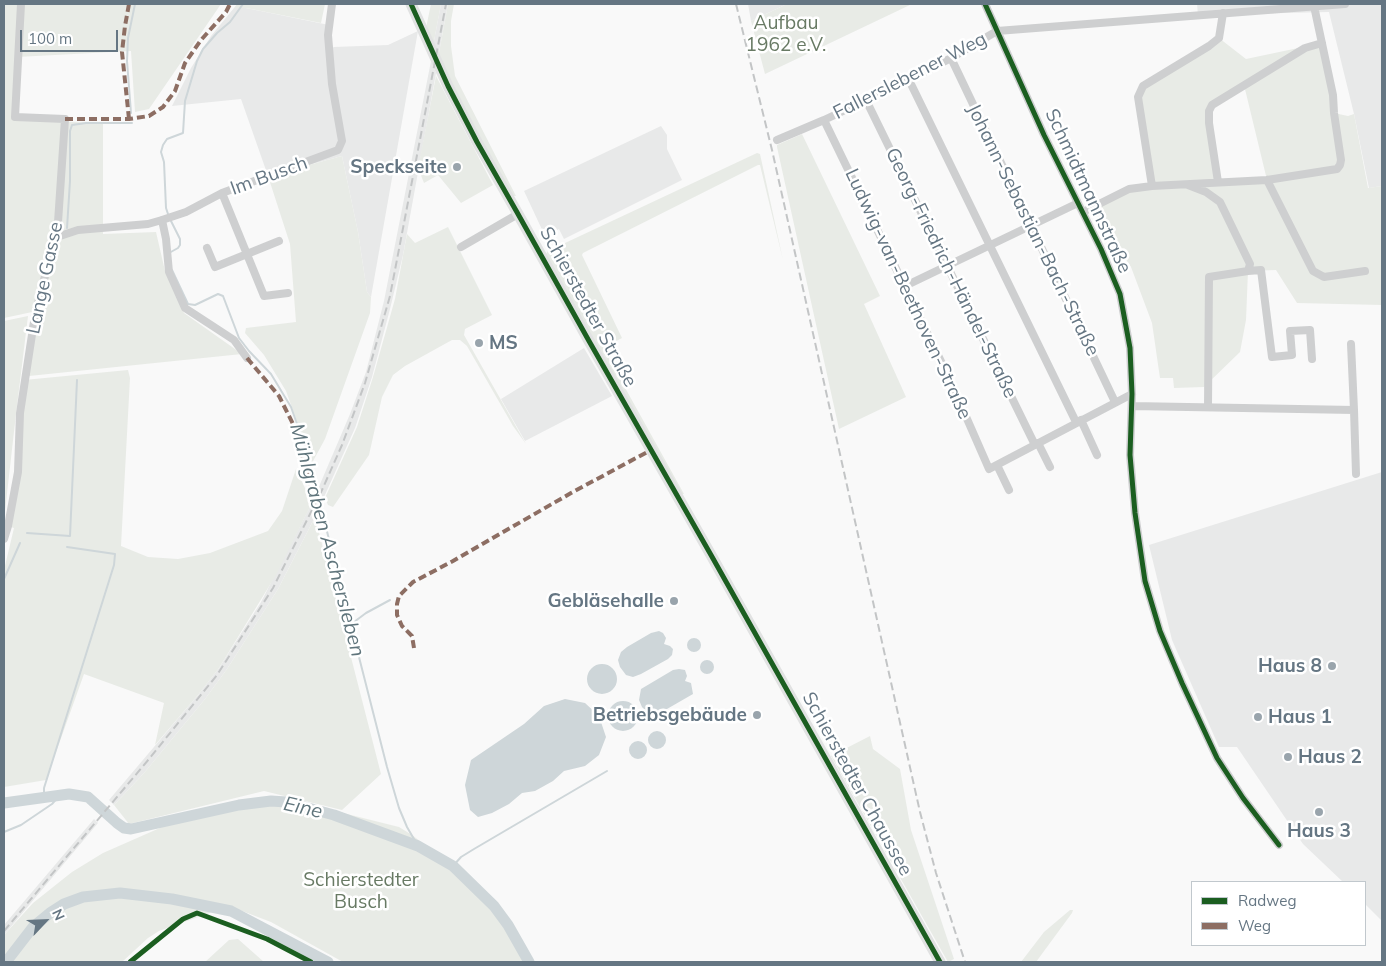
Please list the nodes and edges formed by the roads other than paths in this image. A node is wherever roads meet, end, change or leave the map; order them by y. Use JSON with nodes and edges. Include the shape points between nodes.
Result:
{"nodes":[{"id":1,"x":21,"y":4,"type":"edge"},
{"id":2,"x":332,"y":4,"type":"edge"},
{"id":3,"x":411,"y":4,"type":"edge"},
{"id":4,"x":984,"y":4,"type":"edge"},
{"id":5,"x":1345,"y":4,"type":"edge"},
{"id":6,"x":1314,"y":6,"type":"junction"},
{"id":7,"x":1222,"y":14,"type":"junction"},
{"id":8,"x":997,"y":31,"type":"junction"},
{"id":9,"x":1322,"y":43,"type":"junction"},
{"id":10,"x":951,"y":58,"type":"junction"},
{"id":11,"x":909,"y":80,"type":"junction"},
{"id":12,"x":866,"y":100,"type":"junction"},
{"id":13,"x":824,"y":120,"type":"junction"},
{"id":14,"x":777,"y":140,"type":"dead end"},
{"id":15,"x":1267,"y":180,"type":"junction"},
{"id":16,"x":1218,"y":182,"type":"junction"},
{"id":17,"x":1186,"y":184,"type":"junction"},
{"id":18,"x":1152,"y":186,"type":"junction"},
{"id":19,"x":222,"y":193,"type":"junction"},
{"id":20,"x":1078,"y":203,"type":"junction"},
{"id":21,"x":1083,"y":212,"type":"junction"},
{"id":22,"x":518,"y":214,"type":"junction"},
{"id":23,"x":166,"y":219,"type":"junction"},
{"id":24,"x":1032,"y":225,"type":"junction"},
{"id":25,"x":57,"y":237,"type":"junction"},
{"id":26,"x":279,"y":241,"type":"dead end"},
{"id":27,"x":989,"y":246,"type":"junction"},
{"id":28,"x":461,"y":247,"type":"dead end"},
{"id":29,"x":207,"y":248,"type":"dead end"},
{"id":30,"x":246,"y":254,"type":"junction"},
{"id":31,"x":948,"y":266,"type":"junction"},
{"id":32,"x":1365,"y":271,"type":"dead end"},
{"id":33,"x":1248,"y":272,"type":"junction"},
{"id":34,"x":905,"y":286,"type":"junction"},
{"id":35,"x":288,"y":293,"type":"dead end"},
{"id":36,"x":1351,"y":344,"type":"dead end"},
{"id":37,"x":247,"y":358,"type":"dead end"},
{"id":38,"x":1312,"y":359,"type":"dead end"},
{"id":39,"x":1132,"y":394,"type":"junction"},
{"id":40,"x":1115,"y":402,"type":"junction"},
{"id":41,"x":1132,"y":406,"type":"junction"},
{"id":42,"x":1208,"y":407,"type":"junction"},
{"id":43,"x":1354,"y":410,"type":"junction"},
{"id":44,"x":1079,"y":421,"type":"junction"},
{"id":45,"x":1037,"y":444,"type":"junction"},
{"id":46,"x":1097,"y":455,"type":"dead end"},
{"id":47,"x":993,"y":467,"type":"junction"},
{"id":48,"x":1050,"y":467,"type":"dead end"},
{"id":49,"x":1356,"y":474,"type":"dead end"},
{"id":50,"x":1009,"y":490,"type":"dead end"},
{"id":51,"x":4,"y":539,"type":"edge"},
{"id":52,"x":748,"y":620,"type":"joint"},
{"id":53,"x":1279,"y":845,"type":"dead end"},
{"id":54,"x":940,"y":962,"type":"edge"}],
"edges":[{"from":1,"to":25,"type":"street","name":"Lange Gasse","via":[[15,117],[66,119]]},
{"from":2,"to":19,"type":"street","name":"Im Busch","via":[[328,35],[342,141],[338,150]]},
{"from":3,"to":22,"type":"street","name":"Schierstedter Straße","via":[[476,142]]},
{"from":4,"to":8,"type":"street","name":"Schmidtmannstraße"},
{"from":5,"to":6,"type":"street","name":"Fallerslebener Weg"},
{"from":6,"to":7,"type":"street","name":"Fallerslebener Weg"},
{"from":6,"to":9,"type":"street"},
{"from":7,"to":8,"type":"street","name":"Fallerslebener Weg"},
{"from":7,"to":18,"type":"street","via":[[1219,38],[1142,86],[1138,97]]},
{"from":8,"to":10,"type":"street","name":"Fallerslebener Weg"},
{"from":8,"to":20,"type":"street","name":"Schmidtmannstraße"},
{"from":9,"to":15,"type":"street","via":[[1333,94],[1340,165],[1337,169]]},
{"from":9,"to":16,"type":"street","via":[[1305,48],[1212,105],[1209,123]]},
{"from":10,"to":11,"type":"street","name":"Fallerslebener Weg"},
{"from":10,"to":24,"type":"street","name":"Johann-Sebastian-Bach-Straße"},
{"from":11,"to":12,"type":"street","name":"Fallerslebener Weg"},
{"from":11,"to":27,"type":"street"},
{"from":12,"to":13,"type":"street","name":"Fallerslebener Weg"},
{"from":12,"to":31,"type":"street","name":"Georg-Friedrich-Händel-Straße"},
{"from":13,"to":14,"type":"street","name":"Fallerslebener Weg"},
{"from":13,"to":34,"type":"street","name":"Ludwig-van-Beethoven-Straße"},
{"from":15,"to":16,"type":"street"},
{"from":15,"to":32,"type":"street","via":[[1313,271],[1324,276]]},
{"from":16,"to":17,"type":"street"},
{"from":17,"to":18,"type":"street"},
{"from":17,"to":33,"type":"street","via":[[1220,202],[1250,264]]},
{"from":18,"to":21,"type":"street","via":[[1130,189]]},
{"from":19,"to":23,"type":"street","name":"Im Busch"},
{"from":19,"to":30,"type":"street"},
{"from":20,"to":21,"type":"street","name":"Schmidtmannstraße"},
{"from":20,"to":24,"type":"street"},
{"from":21,"to":39,"type":"street","name":"Schmidtmannstraße","via":[[1120,294],[1130,348]]},
{"from":22,"to":28,"type":"street","name":"Schierstedter Straße"},
{"from":22,"to":52,"type":"street","name":"Schierstedter Straße"},
{"from":23,"to":25,"type":"street","name":"Im Busch","via":[[148,224],[78,230]]},
{"from":23,"to":37,"type":"street","via":[[169,272],[185,308],[234,340]]},
{"from":24,"to":27,"type":"street"},
{"from":24,"to":40,"type":"street","name":"Johann-Sebastian-Bach-Straße"},
{"from":25,"to":51,"type":"street","name":"Lange Gasse","via":[[35,315],[20,413],[18,472]]},
{"from":26,"to":30,"type":"street"},
{"from":27,"to":31,"type":"street"},
{"from":27,"to":44,"type":"street"},
{"from":29,"to":30,"type":"street","via":[[215,267]]},
{"from":30,"to":35,"type":"street","via":[[264,296]]},
{"from":31,"to":34,"type":"street"},
{"from":31,"to":45,"type":"street","name":"Georg-Friedrich-Händel-Straße"},
{"from":33,"to":38,"type":"street","via":[[1261,270],[1272,357],[1292,355],[1290,330],[1310,330]]},
{"from":33,"to":42,"type":"street","via":[[1209,277]]},
{"from":34,"to":47,"type":"street","name":"Ludwig-van-Beethoven-Straße"},
{"from":36,"to":43,"type":"street"},
{"from":39,"to":40,"type":"street"},
{"from":39,"to":41,"type":"street","name":"Schmidtmannstraße"},
{"from":40,"to":44,"type":"street"},
{"from":41,"to":42,"type":"street"},
{"from":41,"to":53,"type":"street","name":"Schmidtmannstraße","via":[[1130,455],[1134,513],[1145,581],[1160,631],[1216,758]]},
{"from":42,"to":43,"type":"street"},
{"from":43,"to":49,"type":"street"},
{"from":44,"to":45,"type":"street"},
{"from":44,"to":46,"type":"street"},
{"from":45,"to":47,"type":"street"},
{"from":45,"to":48,"type":"street","name":"Georg-Friedrich-Händel-Straße"},
{"from":47,"to":50,"type":"street","name":"Ludwig-van-Beethoven-Straße"},
{"from":52,"to":54,"type":"street","name":"Schierstedter Chaussee"}]}
